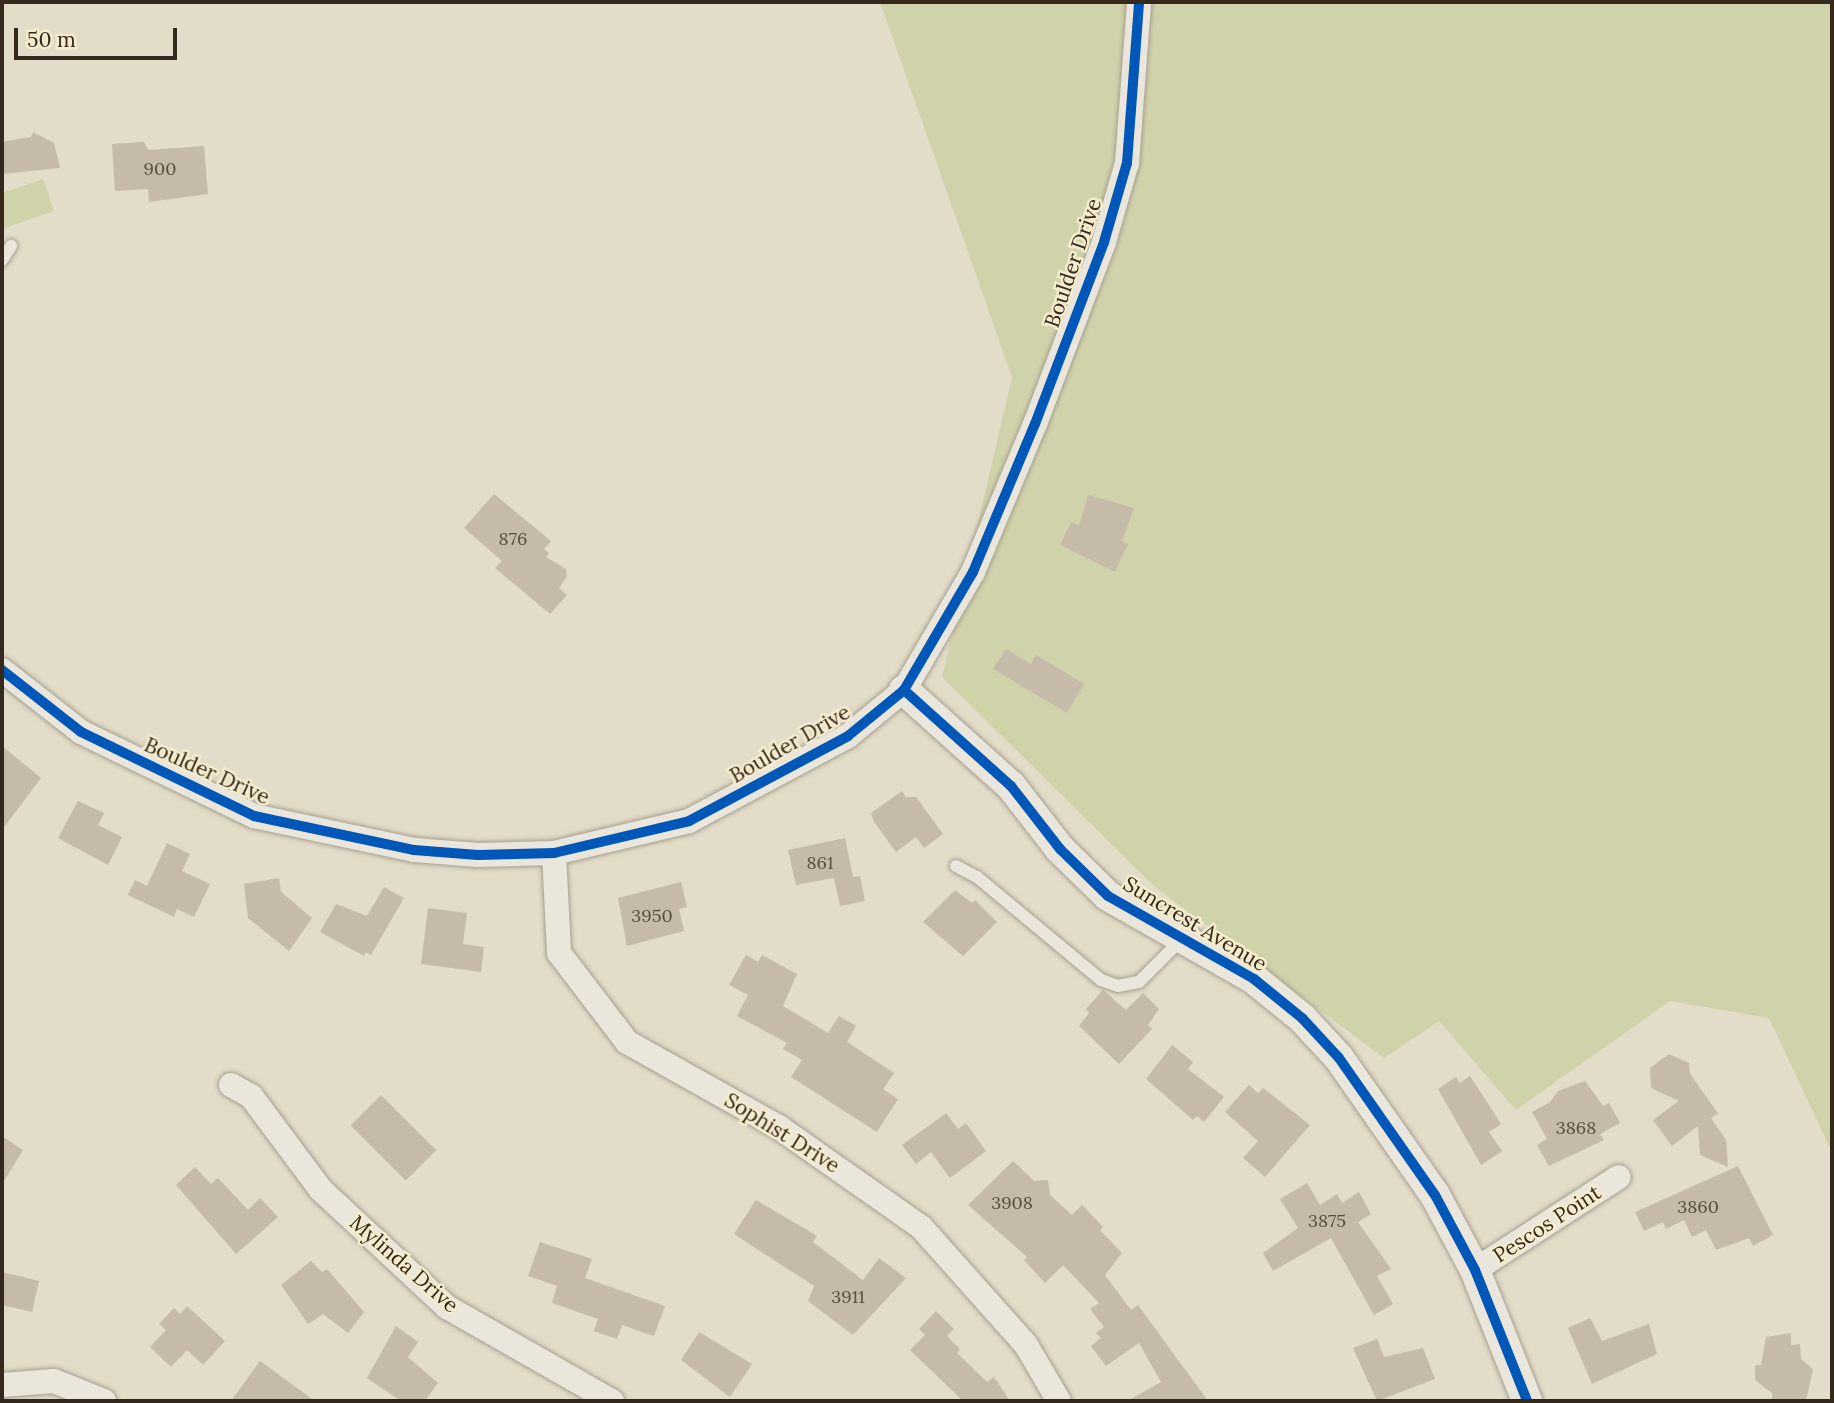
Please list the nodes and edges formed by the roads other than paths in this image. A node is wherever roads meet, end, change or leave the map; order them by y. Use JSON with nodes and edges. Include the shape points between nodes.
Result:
{"nodes":[{"id":1,"x":1139,"y":2,"type":"edge"},
{"id":2,"x":11,"y":246,"type":"dead end"},
{"id":3,"x":2,"y":260,"type":"edge"},
{"id":4,"x":2,"y":670,"type":"edge"},
{"id":5,"x":904,"y":690,"type":"junction"},
{"id":6,"x":554,"y":853,"type":"junction"},
{"id":7,"x":956,"y":866,"type":"dead end"},
{"id":8,"x":1183,"y":939,"type":"junction"},
{"id":9,"x":231,"y":1085,"type":"dead end"},
{"id":10,"x":1619,"y":1177,"type":"dead end"},
{"id":11,"x":1475,"y":1270,"type":"junction"},
{"id":12,"x":2,"y":1385,"type":"edge"},
{"id":13,"x":104,"y":1401,"type":"edge"},
{"id":14,"x":612,"y":1401,"type":"edge"},
{"id":15,"x":1059,"y":1401,"type":"edge"},
{"id":16,"x":1527,"y":1401,"type":"edge"}],
"edges":[{"from":1,"to":5,"type":"street","name":"Boulder Drive","via":[[1127,163],[1104,242],[973,572]]},
{"from":2,"to":3,"type":"lane"},
{"from":4,"to":6,"type":"street","name":"Boulder Drive","via":[[81,732],[254,816],[414,850],[478,855]]},
{"from":5,"to":6,"type":"street","name":"Boulder Drive","via":[[848,736],[689,821]]},
{"from":5,"to":8,"type":"street","name":"Suncrest Avenue","via":[[1011,786],[1060,849],[1108,895]]},
{"from":6,"to":15,"type":"street","name":"Sophist Drive","via":[[559,953],[627,1042],[780,1128],[922,1227],[1026,1345]]},
{"from":7,"to":8,"type":"lane","via":[[977,877],[1101,980],[1118,986],[1139,982]]},
{"from":8,"to":11,"type":"street","name":"Suncrest Avenue","via":[[1254,979],[1339,1058],[1435,1195]]},
{"from":9,"to":14,"type":"street","name":"Mylinda Drive","via":[[251,1096],[321,1190],[447,1307]]},
{"from":10,"to":11,"type":"street","name":"Pescos Point"},
{"from":11,"to":16,"type":"street","name":"Suncrest Avenue"},
{"from":12,"to":13,"type":"street","via":[[54,1381]]}]}
